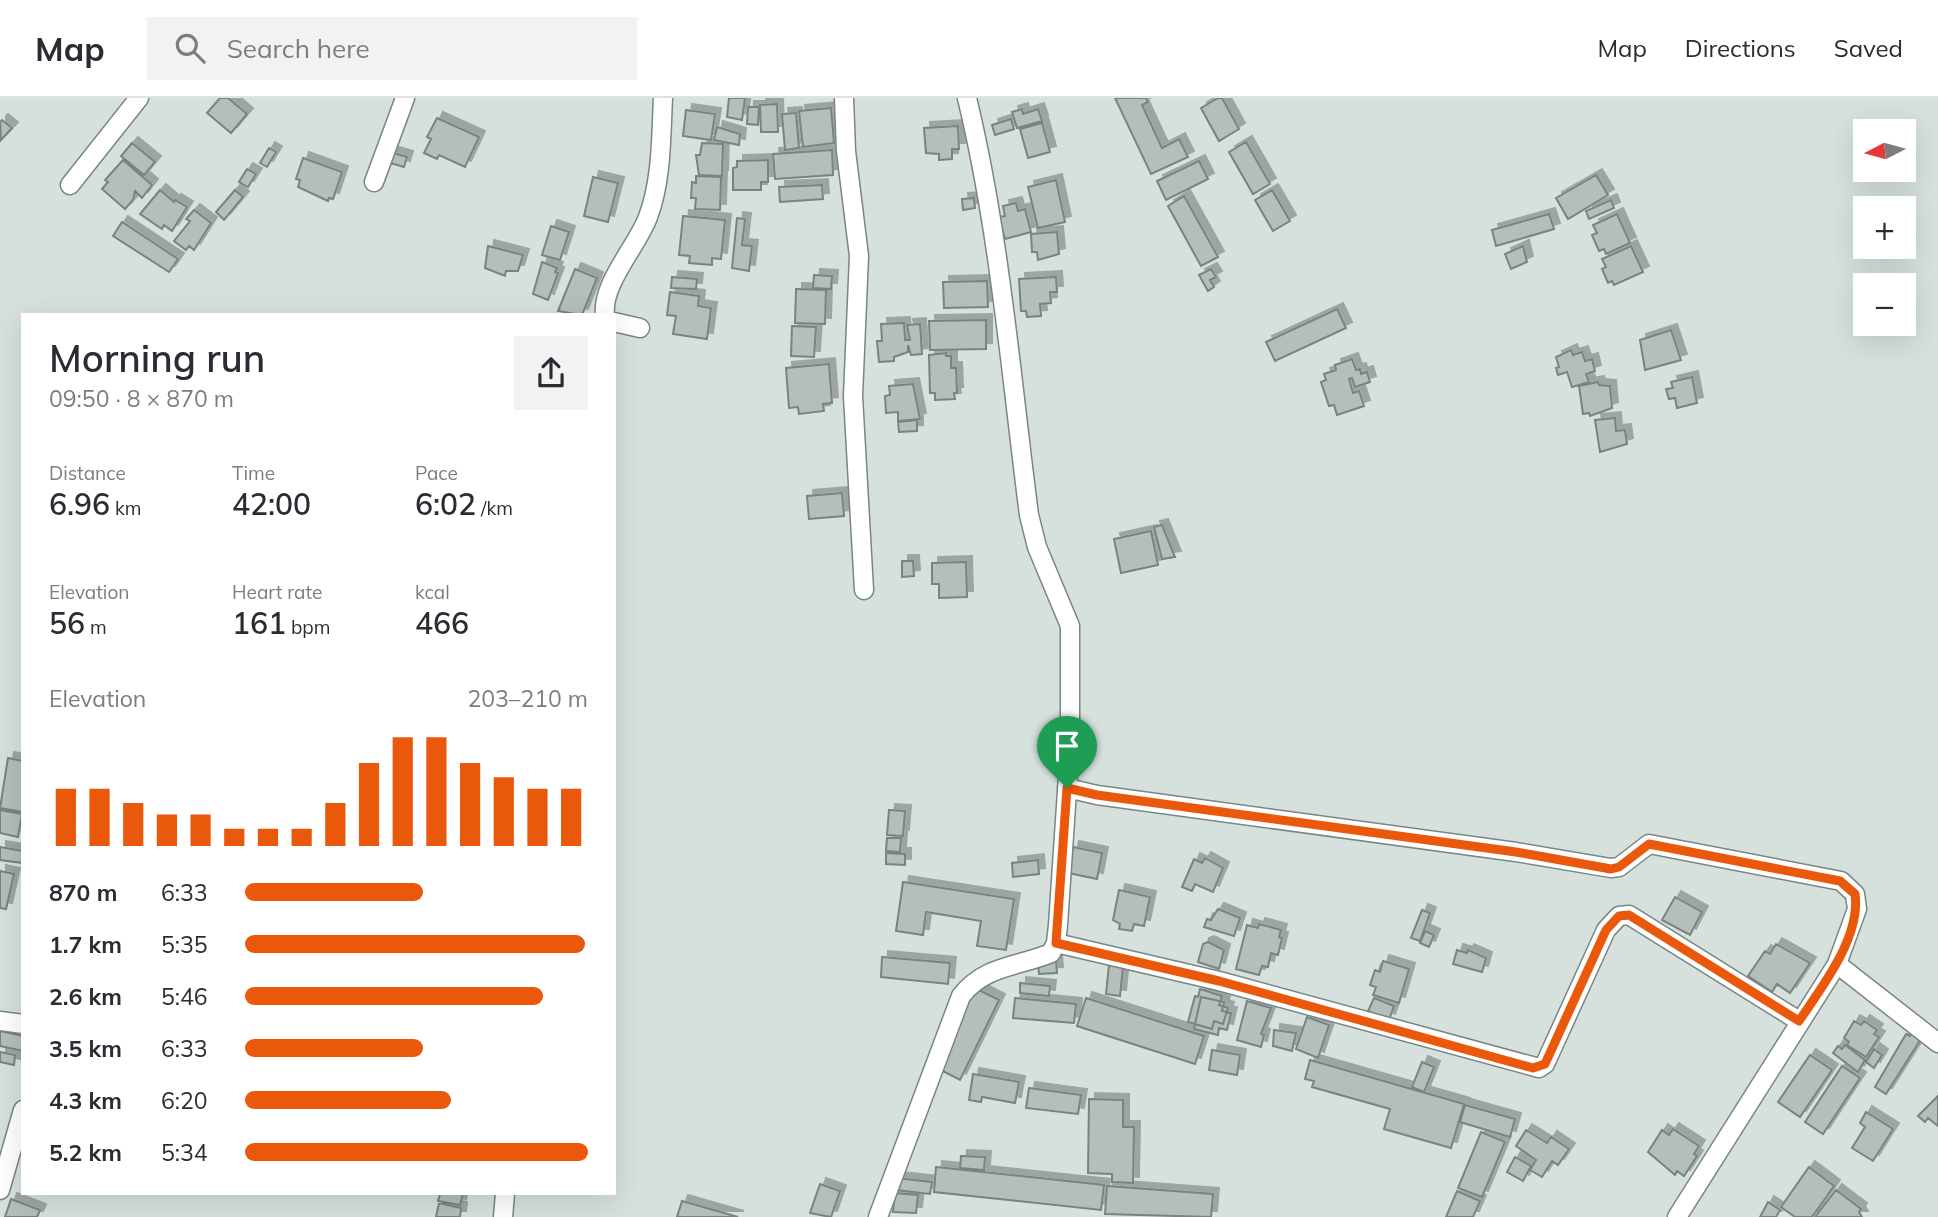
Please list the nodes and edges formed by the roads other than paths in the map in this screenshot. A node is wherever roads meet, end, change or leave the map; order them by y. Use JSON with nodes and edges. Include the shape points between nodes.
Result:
{"nodes":[{"id":1,"x":139,"y":98,"type":"edge"},
{"id":2,"x":405,"y":98,"type":"edge"},
{"id":3,"x":663,"y":98,"type":"edge"},
{"id":4,"x":844,"y":98,"type":"edge"},
{"id":5,"x":967,"y":98,"type":"edge"},
{"id":6,"x":374,"y":182,"type":"dead end"},
{"id":7,"x":70,"y":185,"type":"dead end"},
{"id":8,"x":606,"y":313,"type":"edge"},
{"id":9,"x":616,"y":322,"type":"edge"},
{"id":10,"x":640,"y":328,"type":"dead end"},
{"id":11,"x":864,"y":590,"type":"dead end"},
{"id":12,"x":1067,"y":788,"type":"junction"},
{"id":13,"x":1056,"y":943,"type":"junction"},
{"id":14,"x":1837,"y":964,"type":"junction"},
{"id":15,"x":0,"y":1021,"type":"edge"},
{"id":16,"x":1799,"y":1021,"type":"junction"},
{"id":17,"x":21,"y":1024,"type":"edge"},
{"id":18,"x":1938,"y":1043,"type":"edge"},
{"id":19,"x":21,"y":1117,"type":"edge"},
{"id":20,"x":0,"y":1190,"type":"edge"},
{"id":21,"x":505,"y":1195,"type":"edge"},
{"id":22,"x":503,"y":1217,"type":"edge"},
{"id":23,"x":878,"y":1217,"type":"edge"},
{"id":24,"x":1677,"y":1217,"type":"edge"}],
"edges":[{"from":1,"to":7,"type":"street"},
{"from":2,"to":6,"type":"street"},
{"from":3,"to":8,"type":"street","via":[[658,171],[648,217],[615,277]]},
{"from":4,"to":11,"type":"street","via":[[859,257],[853,396]]},
{"from":5,"to":12,"type":"street","via":[[986,176],[1029,515],[1037,547],[1070,626]]},
{"from":9,"to":10,"type":"street"},
{"from":12,"to":13,"type":"street"},
{"from":12,"to":14,"type":"street","via":[[1611,869],[1649,844],[1840,881],[1855,894],[1857,909]]},
{"from":13,"to":16,"type":"street","via":[[1219,981],[1539,1068],[1545,1064],[1606,930],[1619,916],[1629,915]]},
{"from":13,"to":23,"type":"street","via":[[1051,953],[991,972],[969,985],[961,996]]},
{"from":14,"to":16,"type":"street"},
{"from":14,"to":18,"type":"street"},
{"from":15,"to":17,"type":"street"},
{"from":16,"to":24,"type":"street"},
{"from":19,"to":20,"type":"street"},
{"from":21,"to":22,"type":"street"}]}
